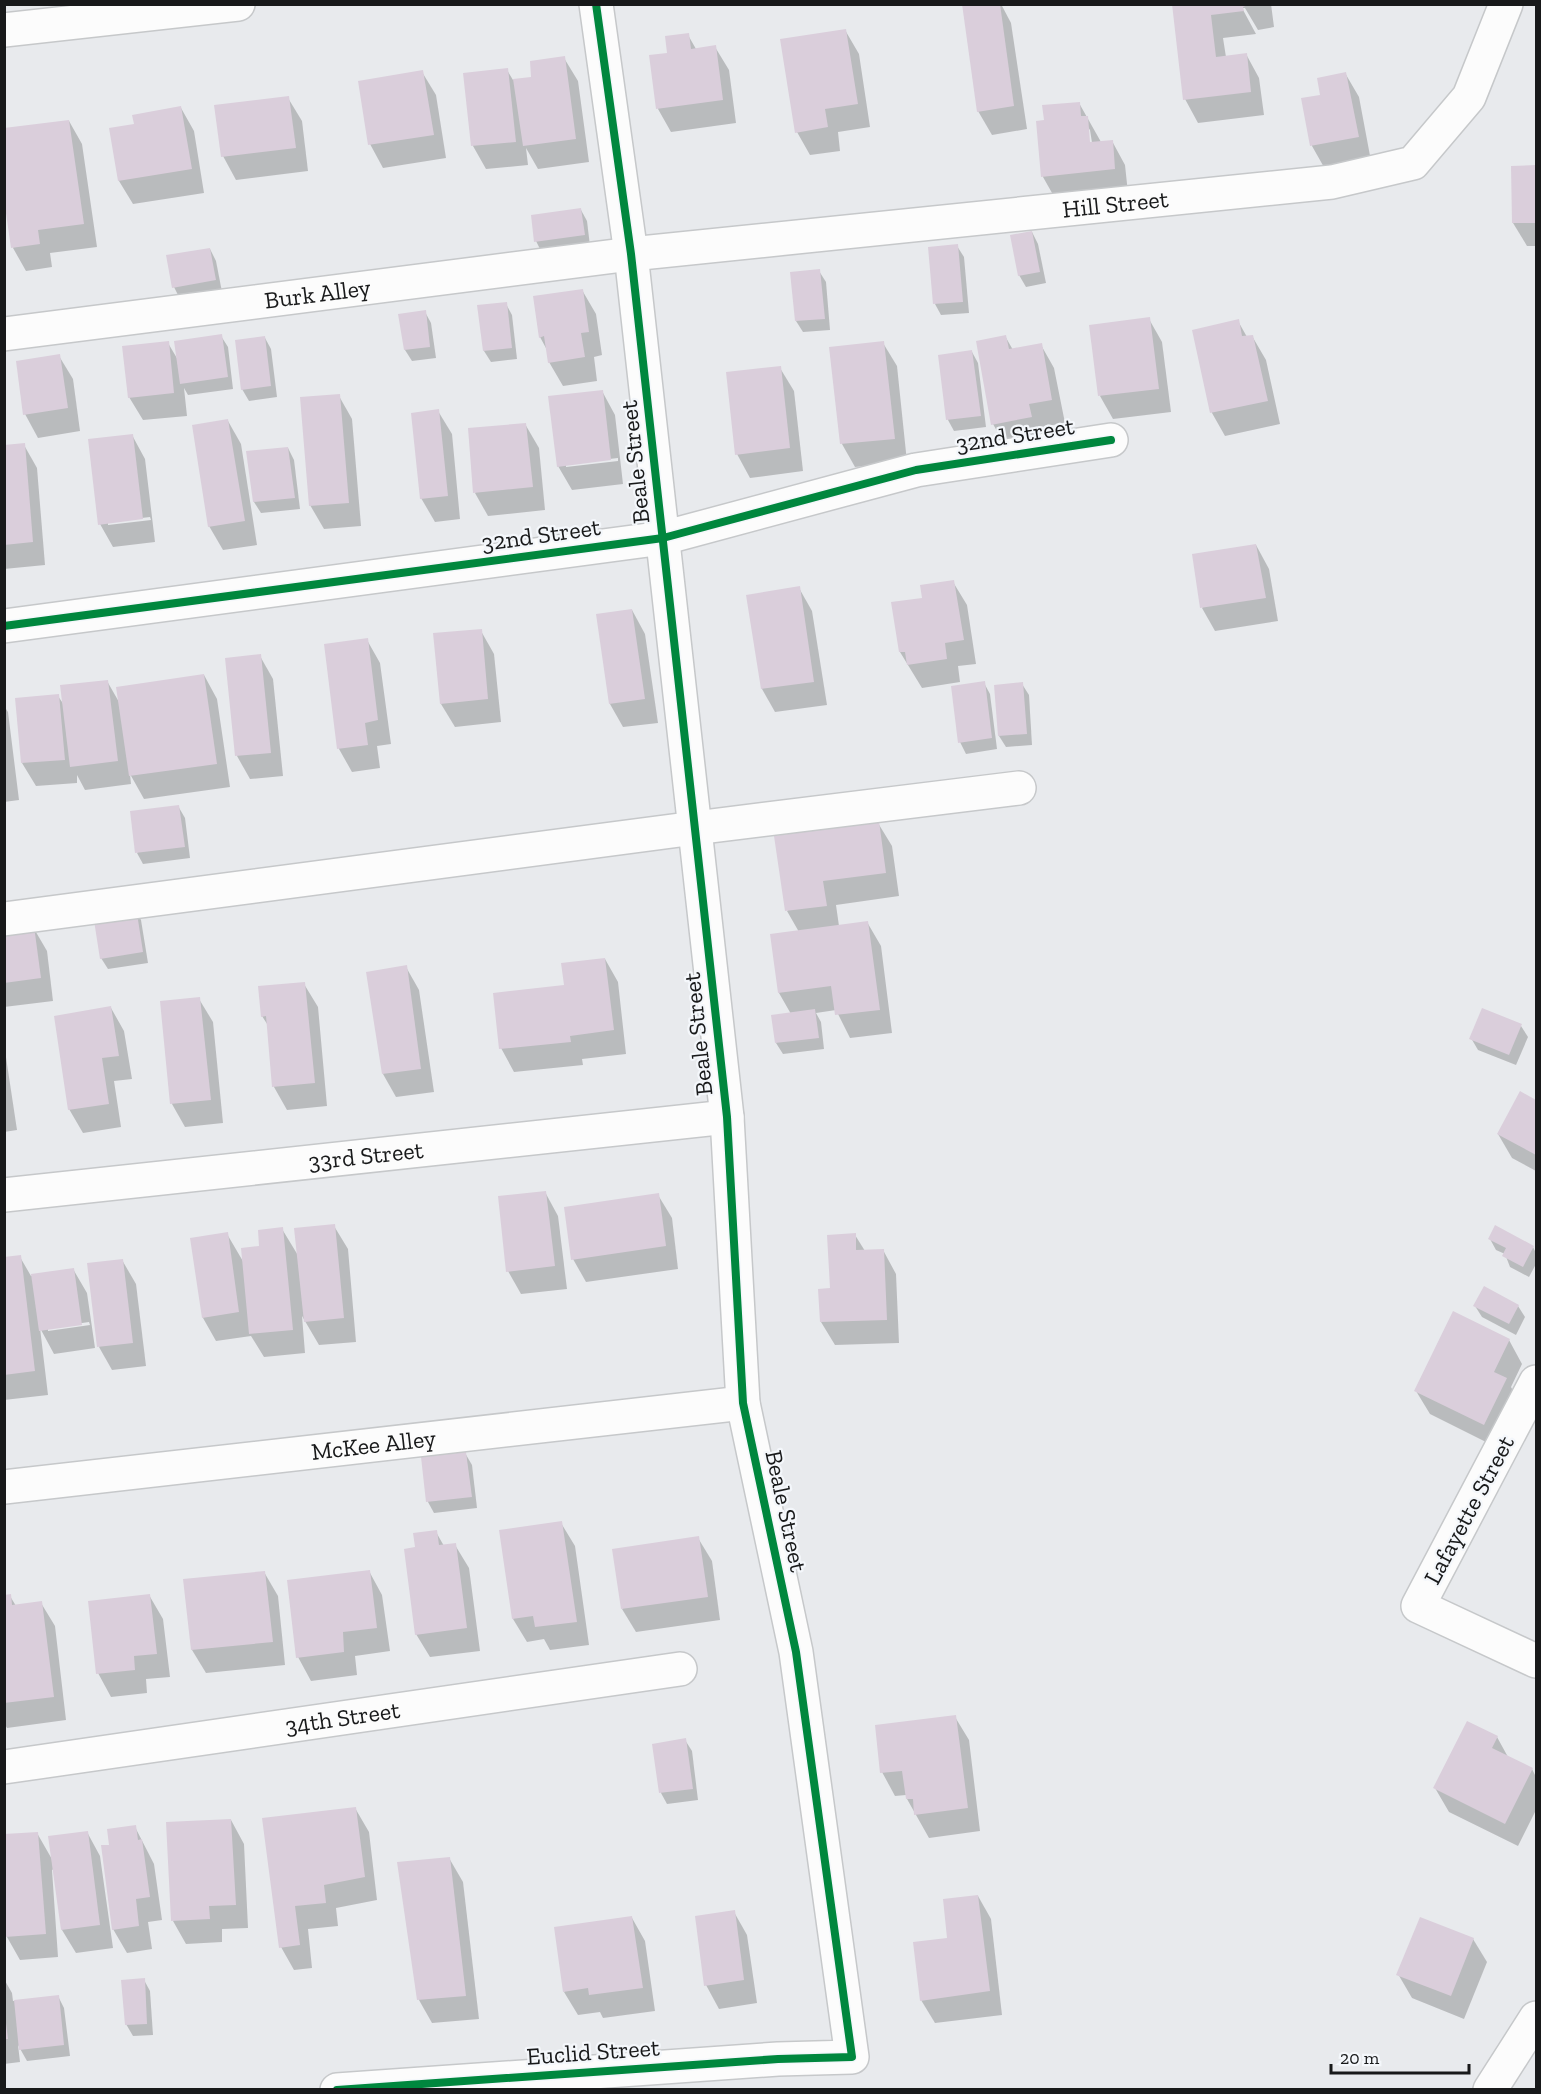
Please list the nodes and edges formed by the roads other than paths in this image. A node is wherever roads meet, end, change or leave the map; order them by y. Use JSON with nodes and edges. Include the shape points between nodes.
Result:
{"nodes":[{"id":1,"x":238,"y":4,"type":"edge"},
{"id":2,"x":596,"y":4,"type":"edge"},
{"id":3,"x":1506,"y":4,"type":"edge"},
{"id":4,"x":4,"y":30,"type":"edge"},
{"id":5,"x":631,"y":254,"type":"junction"},
{"id":6,"x":4,"y":334,"type":"edge"},
{"id":7,"x":1111,"y":440,"type":"dead end"},
{"id":8,"x":663,"y":538,"type":"junction"},
{"id":9,"x":4,"y":626,"type":"edge"},
{"id":10,"x":1019,"y":788,"type":"dead end"},
{"id":11,"x":695,"y":828,"type":"junction"},
{"id":12,"x":4,"y":919,"type":"edge"},
{"id":13,"x":727,"y":1117,"type":"junction"},
{"id":14,"x":4,"y":1195,"type":"edge"},
{"id":15,"x":1536,"y":1382,"type":"edge"},
{"id":16,"x":743,"y":1403,"type":"junction"},
{"id":17,"x":4,"y":1486,"type":"edge"},
{"id":18,"x":1536,"y":1661,"type":"edge"},
{"id":19,"x":680,"y":1669,"type":"dead end"},
{"id":20,"x":4,"y":1767,"type":"edge"},
{"id":21,"x":1536,"y":2018,"type":"edge"},
{"id":22,"x":852,"y":2057,"type":"joint"},
{"id":23,"x":337,"y":2090,"type":"edge"},
{"id":24,"x":1490,"y":2090,"type":"edge"}],
"edges":[{"from":1,"to":4,"type":"street"},
{"from":2,"to":5,"type":"street","name":"Beale Street"},
{"from":3,"to":5,"type":"street","name":"Hill Street","via":[[1469,97],[1413,163],[1332,182]]},
{"from":5,"to":6,"type":"street","name":"Burk Alley"},
{"from":5,"to":8,"type":"street","name":"Beale Street"},
{"from":7,"to":8,"type":"street","name":"32nd Street","via":[[916,470]]},
{"from":8,"to":9,"type":"street","name":"32nd Street"},
{"from":8,"to":11,"type":"street","name":"Beale Street"},
{"from":10,"to":11,"type":"street"},
{"from":11,"to":12,"type":"street"},
{"from":11,"to":13,"type":"street","name":"Beale Street"},
{"from":13,"to":14,"type":"street","name":"33rd Street"},
{"from":13,"to":16,"type":"street","name":"Beale Street"},
{"from":15,"to":18,"type":"street","name":"Lafayette Street","via":[[1418,1606]]},
{"from":16,"to":17,"type":"street","name":"McKee Alley"},
{"from":16,"to":22,"type":"street","name":"Beale Street","via":[[796,1652]]},
{"from":19,"to":20,"type":"street","name":"34th Street"},
{"from":21,"to":24,"type":"street"},
{"from":22,"to":23,"type":"street","name":"Euclid Street"}]}
